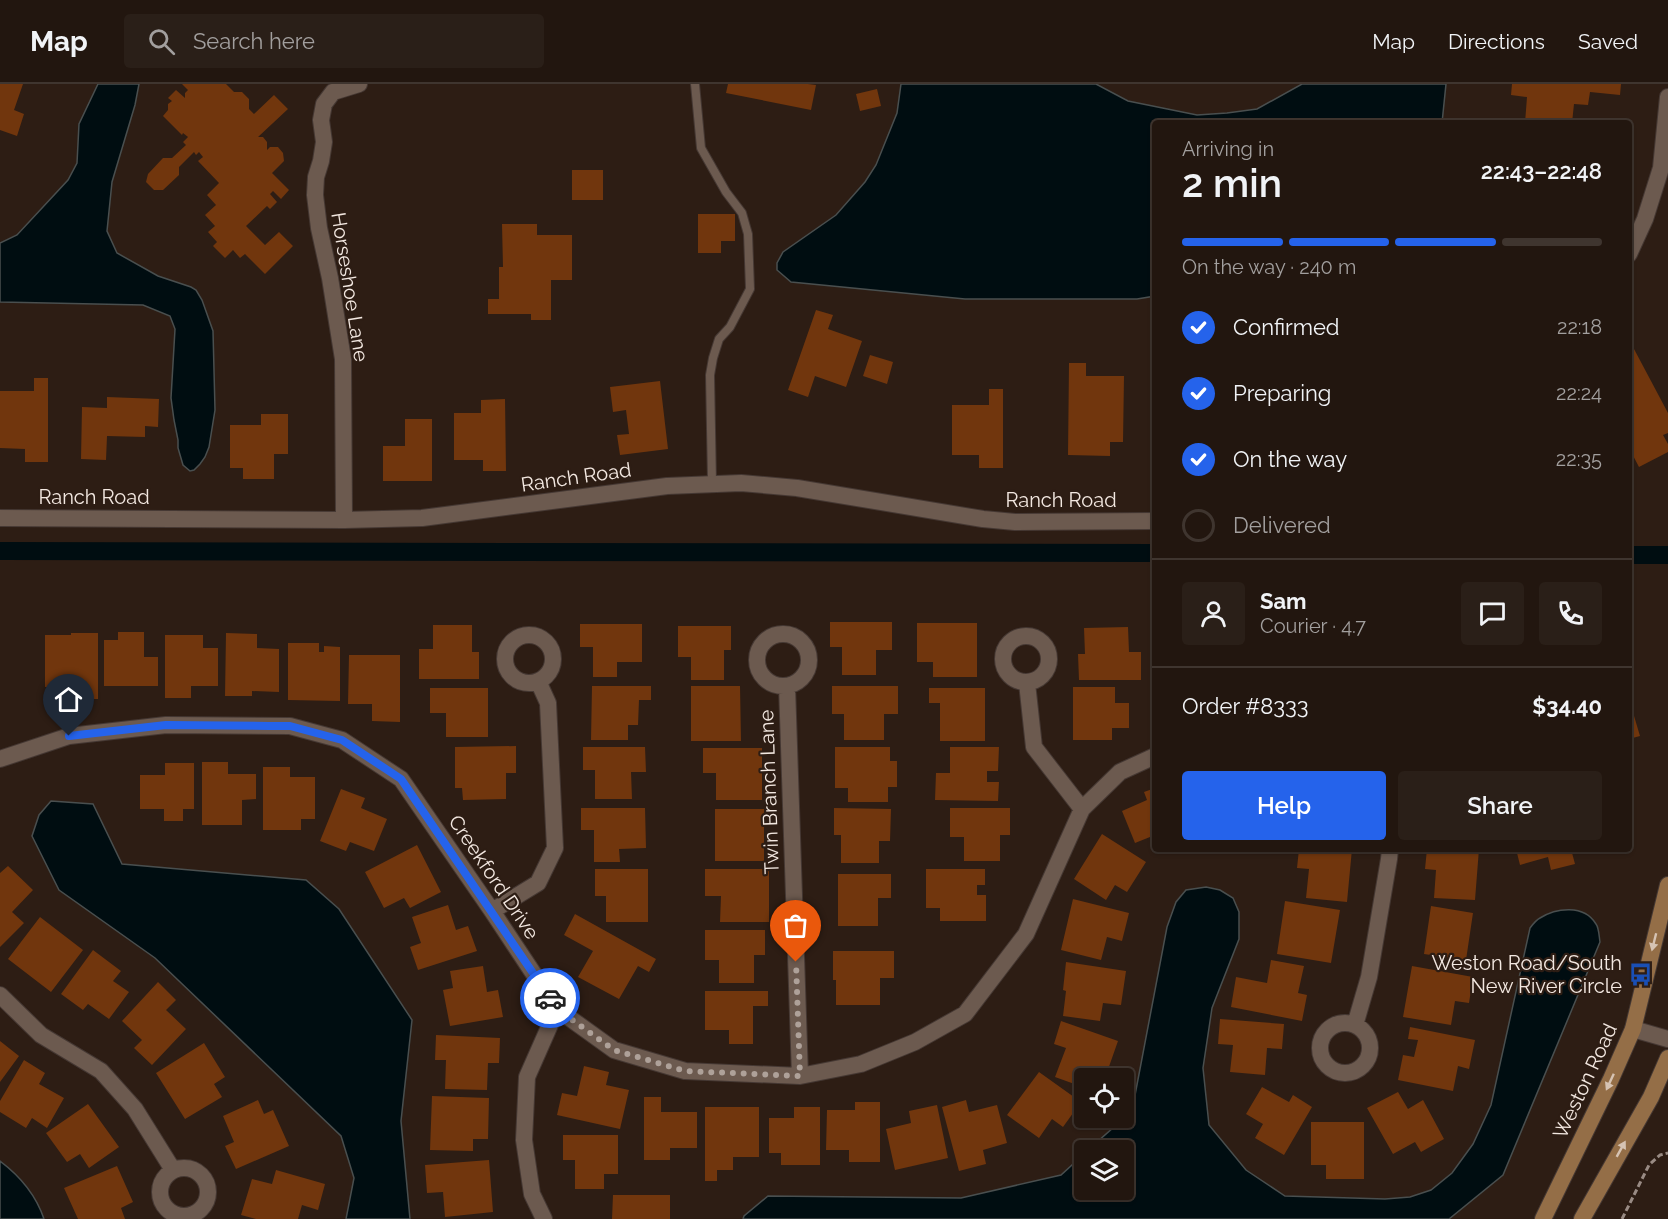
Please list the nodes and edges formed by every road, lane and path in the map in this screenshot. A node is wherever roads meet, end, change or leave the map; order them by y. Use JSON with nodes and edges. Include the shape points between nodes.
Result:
{"nodes":[{"id":1,"x":359,"y":84,"type":"edge"},
{"id":2,"x":695,"y":84,"type":"edge"},
{"id":3,"x":1668,"y":97,"type":"edge"},
{"id":4,"x":1632,"y":247,"type":"edge"},
{"id":5,"x":712,"y":483,"type":"junction"},
{"id":6,"x":0,"y":518,"type":"edge"},
{"id":7,"x":344,"y":520,"type":"junction"},
{"id":8,"x":1152,"y":521,"type":"edge"},
{"id":9,"x":538,"y":681,"type":"dead end"},
{"id":10,"x":1027,"y":683,"type":"dead end"},
{"id":11,"x":787,"y":686,"type":"dead end"},
{"id":12,"x":1152,"y":757,"type":"edge"},
{"id":13,"x":0,"y":759,"type":"edge"},
{"id":14,"x":1082,"y":809,"type":"junction"},
{"id":15,"x":1390,"y":852,"type":"edge"},
{"id":16,"x":1668,"y":885,"type":"edge"},
{"id":17,"x":492,"y":911,"type":"junction"},
{"id":18,"x":0,"y":995,"type":"edge"},
{"id":19,"x":557,"y":1009,"type":"junction"},
{"id":20,"x":1355,"y":1025,"type":"dead end"},
{"id":21,"x":1633,"y":1029,"type":"junction"},
{"id":22,"x":1668,"y":1039,"type":"edge"},
{"id":23,"x":1668,"y":1058,"type":"edge"},
{"id":24,"x":800,"y":1076,"type":"junction"},
{"id":25,"x":1668,"y":1153,"type":"edge"},
{"id":26,"x":173,"y":1170,"type":"dead end"},
{"id":27,"x":544,"y":1219,"type":"edge"},
{"id":28,"x":1543,"y":1219,"type":"edge"},
{"id":29,"x":1582,"y":1219,"type":"edge"},
{"id":30,"x":1622,"y":1219,"type":"edge"}],
"edges":[{"from":1,"to":7,"type":"street","name":"Horseshoe Lane","via":[[333,92],[324,104],[324,142],[315,195],[343,358]]},
{"from":2,"to":5,"type":"lane","via":[[701,148],[742,213],[748,234],[750,289],[730,327],[719,339],[712,358]]},
{"from":3,"to":4,"type":"street","via":[[1661,168]]},
{"from":5,"to":7,"type":"street","name":"Ranch Road","via":[[422,518]]},
{"from":5,"to":8,"type":"street","name":"Ranch Road","via":[[797,488],[1015,522]]},
{"from":6,"to":7,"type":"street","name":"Ranch Road"},
{"from":9,"to":17,"type":"street","via":[[548,703],[555,848],[538,883]]},
{"from":10,"to":14,"type":"street","via":[[1034,747]]},
{"from":11,"to":24,"type":"street","name":"Twin Branch Lane"},
{"from":12,"to":14,"type":"street","name":"Creekford Drive","via":[[1120,772]]},
{"from":13,"to":17,"type":"street","name":"Creekford Drive","via":[[69,736],[166,725],[290,726],[342,740],[401,779]]},
{"from":14,"to":24,"type":"street","name":"Creekford Drive","via":[[1026,934],[965,1014],[915,1042],[861,1064]]},
{"from":15,"to":20,"type":"street","via":[[1369,977]]},
{"from":16,"to":21,"type":"main road","name":"Weston Road","one_way":true},
{"from":17,"to":19,"type":"street","name":"Creekford Drive"},
{"from":18,"to":26,"type":"street","via":[[41,1035],[101,1071],[135,1109]]},
{"from":19,"to":24,"type":"street","name":"Creekford Drive","via":[[614,1050],[685,1071]]},
{"from":19,"to":27,"type":"street","via":[[527,1077],[524,1140],[532,1194]]},
{"from":21,"to":22,"type":"street"},
{"from":21,"to":28,"type":"main road","name":"Weston Road","one_way":true},
{"from":29,"to":23,"type":"main road","one_way":true,"via":[[1651,1097]]},
{"from":25,"to":30,"type":"path","via":[[1649,1165]]}]}
